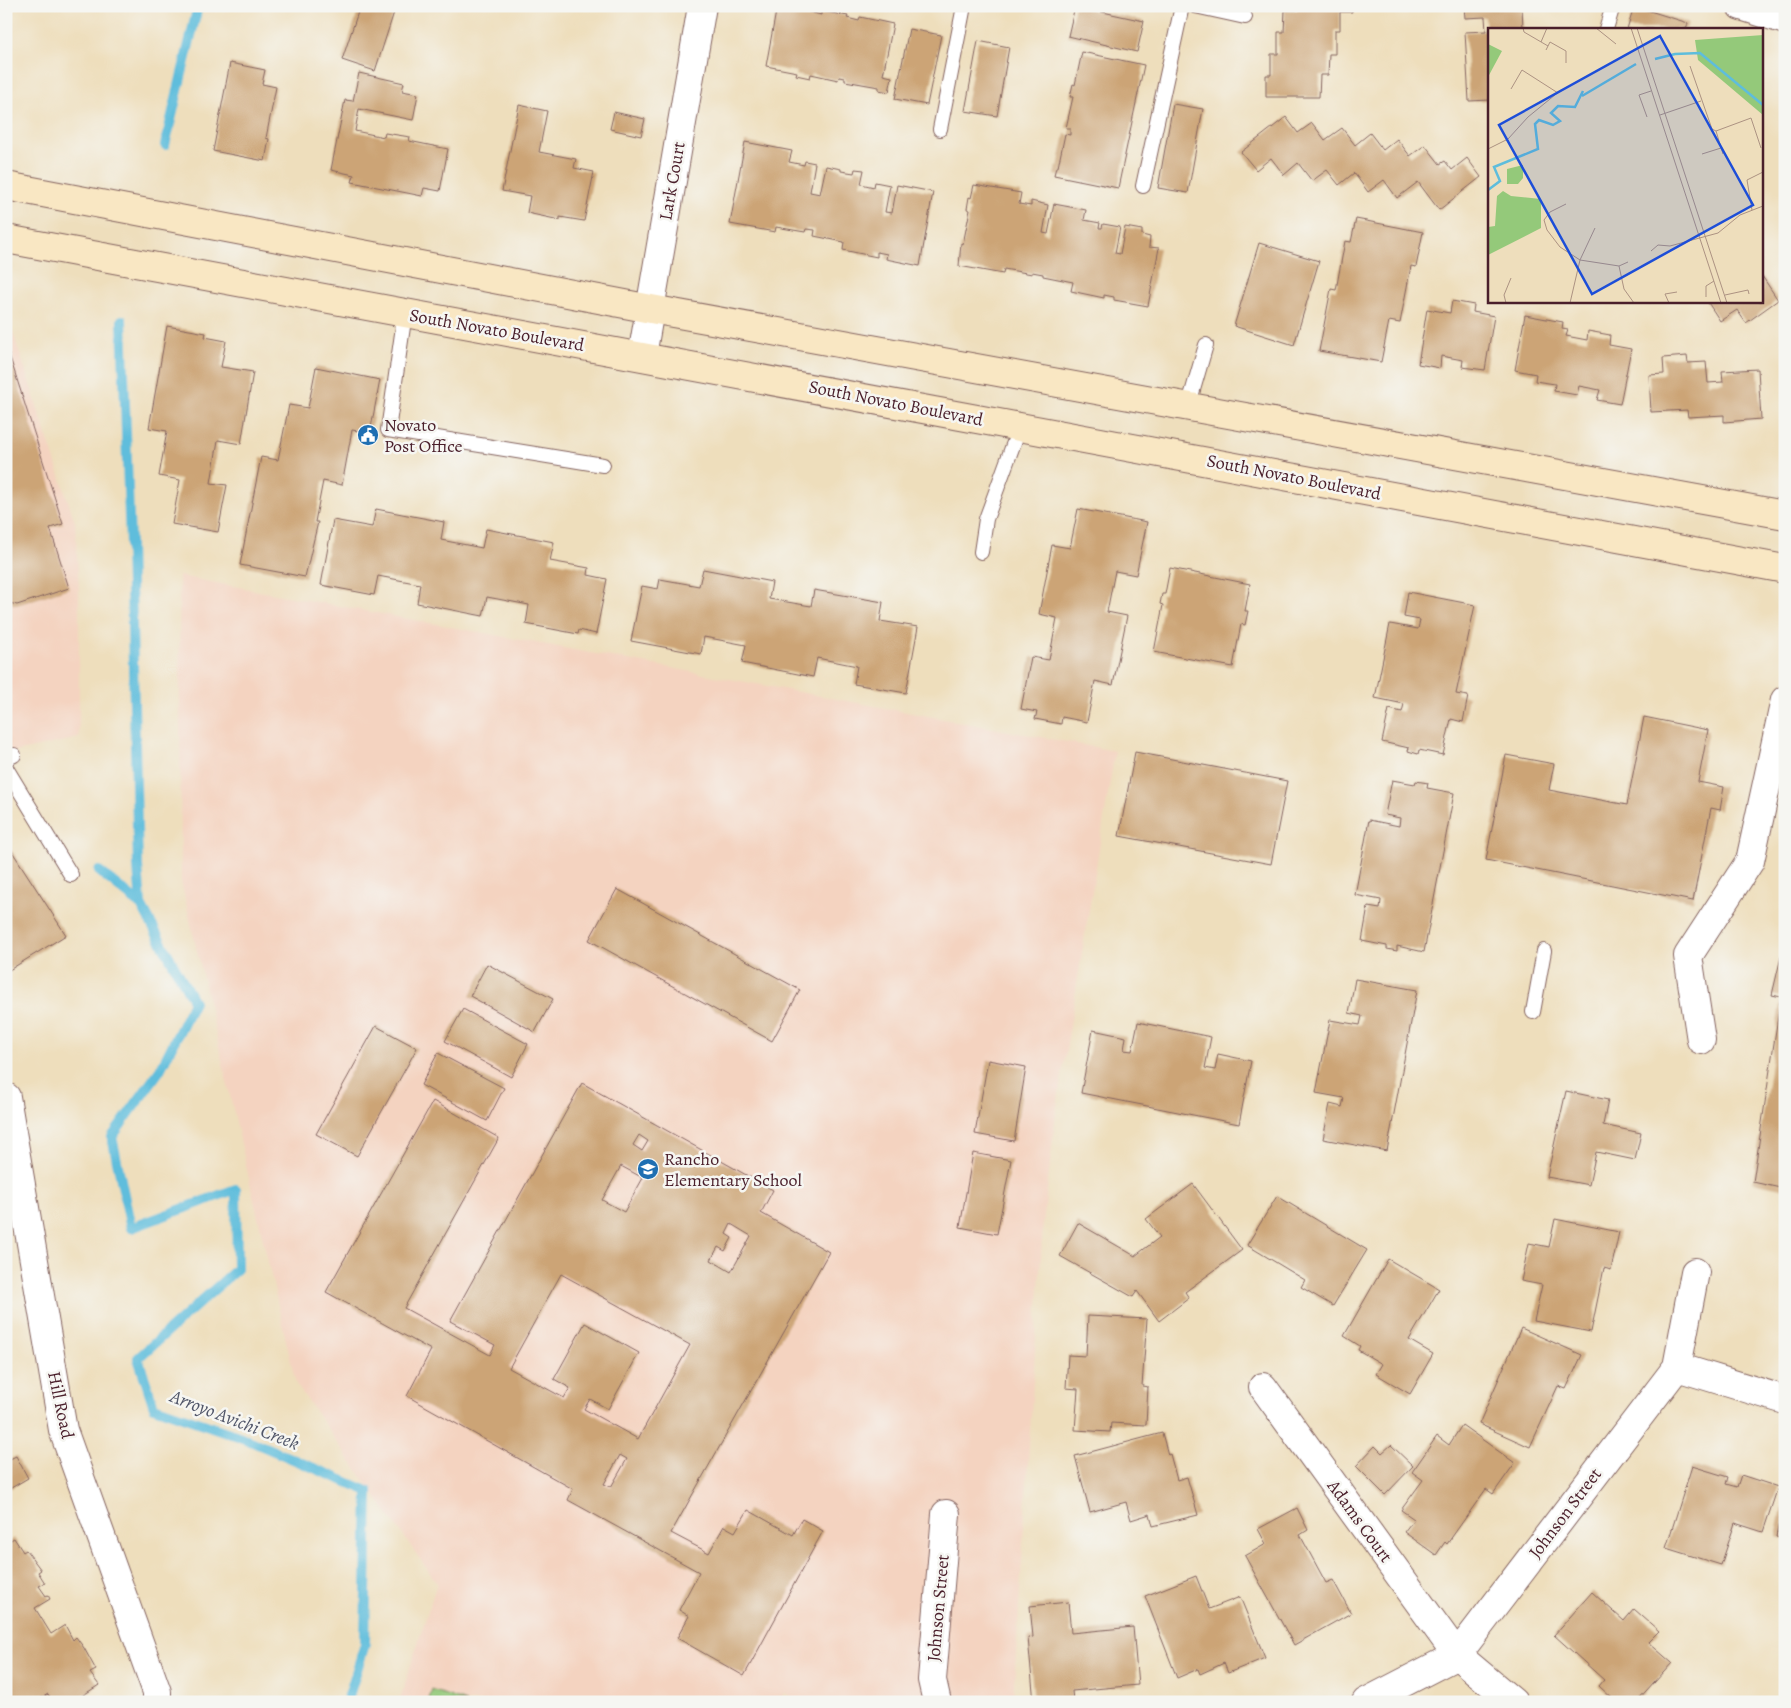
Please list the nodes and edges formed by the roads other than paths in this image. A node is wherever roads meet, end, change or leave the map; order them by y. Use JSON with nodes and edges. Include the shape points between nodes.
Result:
{"nodes":[{"id":1,"x":702,"y":6,"type":"edge"},
{"id":2,"x":964,"y":6,"type":"edge"},
{"id":3,"x":1182,"y":6,"type":"edge"},
{"id":4,"x":1195,"y":6,"type":"edge"},
{"id":5,"x":1613,"y":6,"type":"edge"},
{"id":6,"x":1741,"y":6,"type":"edge"},
{"id":7,"x":1245,"y":17,"type":"dead end"},
{"id":8,"x":1785,"y":20,"type":"edge"},
{"id":9,"x":1606,"y":28,"type":"edge"},
{"id":10,"x":940,"y":129,"type":"dead end"},
{"id":11,"x":6,"y":186,"type":"edge"},
{"id":12,"x":1143,"y":186,"type":"dead end"},
{"id":13,"x":6,"y":239,"type":"edge"},
{"id":14,"x":651,"y":309,"type":"junction"},
{"id":15,"x":405,"y":313,"type":"junction"},
{"id":16,"x":1206,"y":345,"type":"dead end"},
{"id":17,"x":642,"y":356,"type":"junction"},
{"id":18,"x":1188,"y":407,"type":"junction"},
{"id":19,"x":1020,"y":426,"type":"junction"},
{"id":20,"x":604,"y":465,"type":"dead end"},
{"id":21,"x":1785,"y":515,"type":"edge"},
{"id":22,"x":981,"y":552,"type":"dead end"},
{"id":23,"x":1785,"y":569,"type":"edge"},
{"id":24,"x":1785,"y":700,"type":"edge"},
{"id":25,"x":6,"y":768,"type":"edge"},
{"id":26,"x":71,"y":875,"type":"dead end"},
{"id":27,"x":1544,"y":951,"type":"dead end"},
{"id":28,"x":1533,"y":1012,"type":"dead end"},
{"id":29,"x":1700,"y":1040,"type":"dead end"},
{"id":30,"x":6,"y":1097,"type":"edge"},
{"id":31,"x":1695,"y":1272,"type":"dead end"},
{"id":32,"x":1677,"y":1367,"type":"junction"},
{"id":33,"x":1263,"y":1387,"type":"dead end"},
{"id":34,"x":1785,"y":1400,"type":"edge"},
{"id":35,"x":946,"y":1514,"type":"dead end"},
{"id":36,"x":1457,"y":1655,"type":"junction"},
{"id":37,"x":157,"y":1702,"type":"edge"},
{"id":38,"x":937,"y":1702,"type":"edge"},
{"id":39,"x":1366,"y":1702,"type":"edge"},
{"id":40,"x":1513,"y":1702,"type":"edge"}],
"edges":[{"from":1,"to":14,"type":"street","name":"Lark Court"},
{"from":2,"to":10,"type":"lane"},
{"from":3,"to":12,"type":"lane"},
{"from":4,"to":7,"type":"lane"},
{"from":5,"to":9,"type":"lane"},
{"from":6,"to":8,"type":"street"},
{"from":11,"to":14,"type":"main road"},
{"from":13,"to":15,"type":"main road","name":"South Novato Boulevard"},
{"from":14,"to":17,"type":"street","name":"Lark Court"},
{"from":14,"to":18,"type":"main road"},
{"from":15,"to":17,"type":"main road","name":"South Novato Boulevard"},
{"from":15,"to":20,"type":"lane","via":[[388,430]]},
{"from":16,"to":18,"type":"lane"},
{"from":17,"to":19,"type":"main road","name":"South Novato Boulevard"},
{"from":18,"to":21,"type":"main road"},
{"from":19,"to":22,"type":"lane","via":[[986,519]]},
{"from":19,"to":23,"type":"main road","name":"South Novato Boulevard"},
{"from":24,"to":29,"type":"street","via":[[1750,861],[1688,956]]},
{"from":25,"to":26,"type":"lane"},
{"from":27,"to":28,"type":"lane"},
{"from":30,"to":37,"type":"street","name":"Hill Road","via":[[64,1430],[157,1692]]},
{"from":31,"to":32,"type":"street","name":"Johnson Street"},
{"from":32,"to":34,"type":"street"},
{"from":32,"to":36,"type":"street","name":"Johnson Street"},
{"from":33,"to":36,"type":"street","name":"Adams Court"},
{"from":35,"to":38,"type":"street","name":"Johnson Street","via":[[932,1680]]},
{"from":36,"to":39,"type":"street","name":"Johnson Street"},
{"from":36,"to":40,"type":"street","name":"Adams Court"}]}
